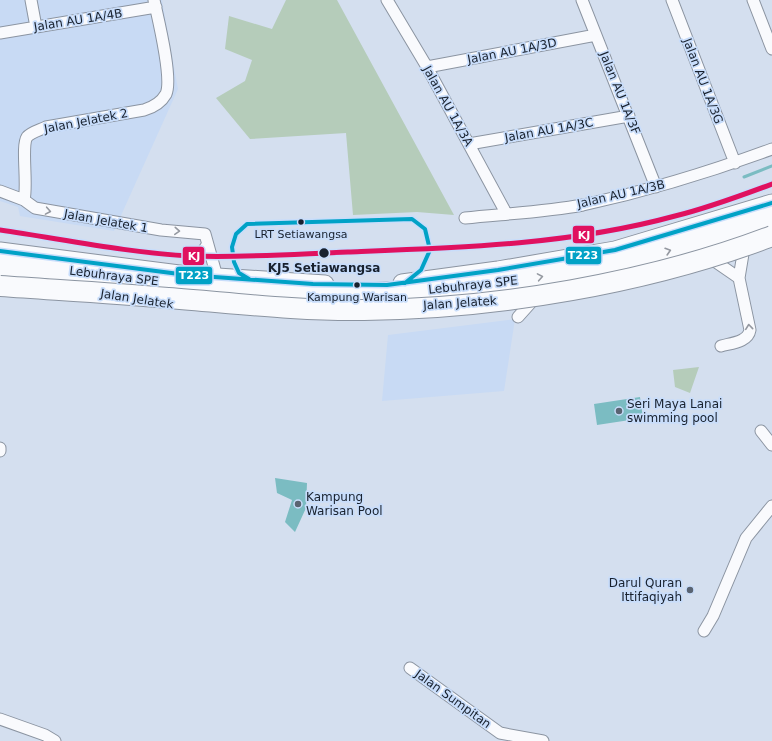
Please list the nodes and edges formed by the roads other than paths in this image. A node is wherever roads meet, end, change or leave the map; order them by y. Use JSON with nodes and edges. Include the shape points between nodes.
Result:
{"nodes":[{"id":1,"x":31,"y":0,"type":"edge"},
{"id":2,"x":387,"y":0,"type":"edge"},
{"id":3,"x":582,"y":0,"type":"edge"},
{"id":4,"x":672,"y":0,"type":"edge"},
{"id":5,"x":753,"y":0,"type":"edge"},
{"id":6,"x":155,"y":4,"type":"edge"},
{"id":7,"x":36,"y":27,"type":"junction"},
{"id":8,"x":0,"y":33,"type":"edge"},
{"id":9,"x":596,"y":36,"type":"junction"},
{"id":10,"x":772,"y":49,"type":"edge"},
{"id":11,"x":428,"y":68,"type":"junction"},
{"id":12,"x":629,"y":116,"type":"junction"},
{"id":13,"x":469,"y":144,"type":"junction"},
{"id":14,"x":772,"y":149,"type":"edge"},
{"id":15,"x":735,"y":163,"type":"junction"},
{"id":16,"x":656,"y":187,"type":"junction"},
{"id":17,"x":0,"y":191,"type":"edge"},
{"id":18,"x":24,"y":200,"type":"junction"},
{"id":19,"x":772,"y":203,"type":"edge"},
{"id":20,"x":506,"y":213,"type":"junction"},
{"id":21,"x":465,"y":218,"type":"dead end"},
{"id":22,"x":772,"y":219,"type":"edge"},
{"id":23,"x":772,"y":236,"type":"edge"},
{"id":24,"x":207,"y":245,"type":"junction"},
{"id":25,"x":744,"y":248,"type":"junction"},
{"id":26,"x":0,"y":250,"type":"edge"},
{"id":27,"x":710,"y":258,"type":"junction"},
{"id":28,"x":0,"y":262,"type":"edge"},
{"id":29,"x":0,"y":274,"type":"edge"},
{"id":30,"x":187,"y":275,"type":"junction"},
{"id":31,"x":217,"y":277,"type":"junction"},
{"id":32,"x":740,"y":281,"type":"junction"},
{"id":33,"x":0,"y":286,"type":"edge"},
{"id":34,"x":167,"y":298,"type":"junction"},
{"id":35,"x":722,"y":346,"type":"dead end"},
{"id":36,"x":761,"y":431,"type":"dead end"},
{"id":37,"x":772,"y":445,"type":"edge"},
{"id":38,"x":0,"y":448,"type":"edge"},
{"id":39,"x":0,"y":451,"type":"edge"},
{"id":40,"x":772,"y":506,"type":"edge"},
{"id":41,"x":704,"y":631,"type":"dead end"},
{"id":42,"x":410,"y":668,"type":"dead end"},
{"id":43,"x":0,"y":719,"type":"edge"},
{"id":44,"x":55,"y":741,"type":"edge"},
{"id":45,"x":543,"y":741,"type":"edge"}],
"edges":[{"from":1,"to":7,"type":"street"},
{"from":2,"to":11,"type":"street","name":"Jalan AU 1A/3A"},
{"from":3,"to":9,"type":"street","name":"Jalan AU 1A/3F"},
{"from":4,"to":15,"type":"street","name":"Jalan AU 1A/3G"},
{"from":5,"to":10,"type":"street"},
{"from":6,"to":7,"type":"street","name":"Jalan AU 1A/4B"},
{"from":6,"to":18,"type":"street","name":"Jalan Jelatek 2","via":[[165,56],[167,83],[166,93],[161,101],[144,110],[46,127],[32,133],[26,138],[24,146]]},
{"from":7,"to":8,"type":"street","name":"Jalan AU 1A/4B"},
{"from":9,"to":11,"type":"street","name":"Jalan AU 1A/3D"},
{"from":9,"to":12,"type":"street","name":"Jalan AU 1A/3F"},
{"from":11,"to":13,"type":"street","name":"Jalan AU 1A/3A"},
{"from":12,"to":13,"type":"street","name":"Jalan AU 1A/3C"},
{"from":12,"to":16,"type":"street","name":"Jalan AU 1A/3F"},
{"from":13,"to":20,"type":"street","name":"Jalan AU 1A/3A"},
{"from":14,"to":15,"type":"street","name":"Jalan AU 1A/3B"},
{"from":15,"to":16,"type":"street","name":"Jalan AU 1A/3B"},
{"from":16,"to":20,"type":"street","name":"Jalan AU 1A/3B","via":[[581,205]]},
{"from":17,"to":18,"type":"street","name":"Jalan Jelatek 1"},
{"from":18,"to":24,"type":"street","name":"Jalan Jelatek 1","one_way":true,"via":[[35,208],[161,230],[205,234],[208,239]]},
{"from":19,"to":31,"type":"main road","name":"Jalan Jelatek","via":[[615,250],[399,284],[313,284]]},
{"from":20,"to":21,"type":"street","name":"Jalan AU 1A/3B"},
{"from":28,"to":22,"type":"highway","name":"Lebuhraya SPE","one_way":true,"via":[[166,283],[264,292],[364,295],[452,289],[603,266],[654,255]]},
{"from":23,"to":25,"type":"main road","name":"Jalan Jelatek"},
{"from":23,"to":34,"type":"highway","name":"Lebuhraya SPE","bridge":true,"via":[[716,255],[629,278],[530,296],[449,306],[310,310]]},
{"from":24,"to":30,"type":"street"},
{"from":24,"to":31,"type":"street","name":"Jalan Jelatek 1"},
{"from":25,"to":27,"type":"main road","name":"Jalan Jelatek"},
{"from":25,"to":32,"type":"street"},
{"from":26,"to":30,"type":"main road","name":"Jalan Jelatek"},
{"from":27,"to":29,"type":"main road","name":"Jalan Jelatek","via":[[591,285],[507,299],[319,311],[205,309],[124,299]]},
{"from":27,"to":32,"type":"street"},
{"from":29,"to":34,"type":"highway","bridge":true,"via":[[91,285]]},
{"from":30,"to":31,"type":"main road","name":"Jalan Jelatek"},
{"from":35,"to":32,"type":"street","one_way":true,"via":[[749,335]]},
{"from":33,"to":34,"type":"highway","bridge":true},
{"from":36,"to":37,"type":"street"},
{"from":38,"to":39,"type":"street"},
{"from":40,"to":41,"type":"street","via":[[746,538],[713,616]]},
{"from":42,"to":45,"type":"street","name":"Jalan Sumpitan","via":[[500,733]]},
{"from":43,"to":44,"type":"street"}]}
